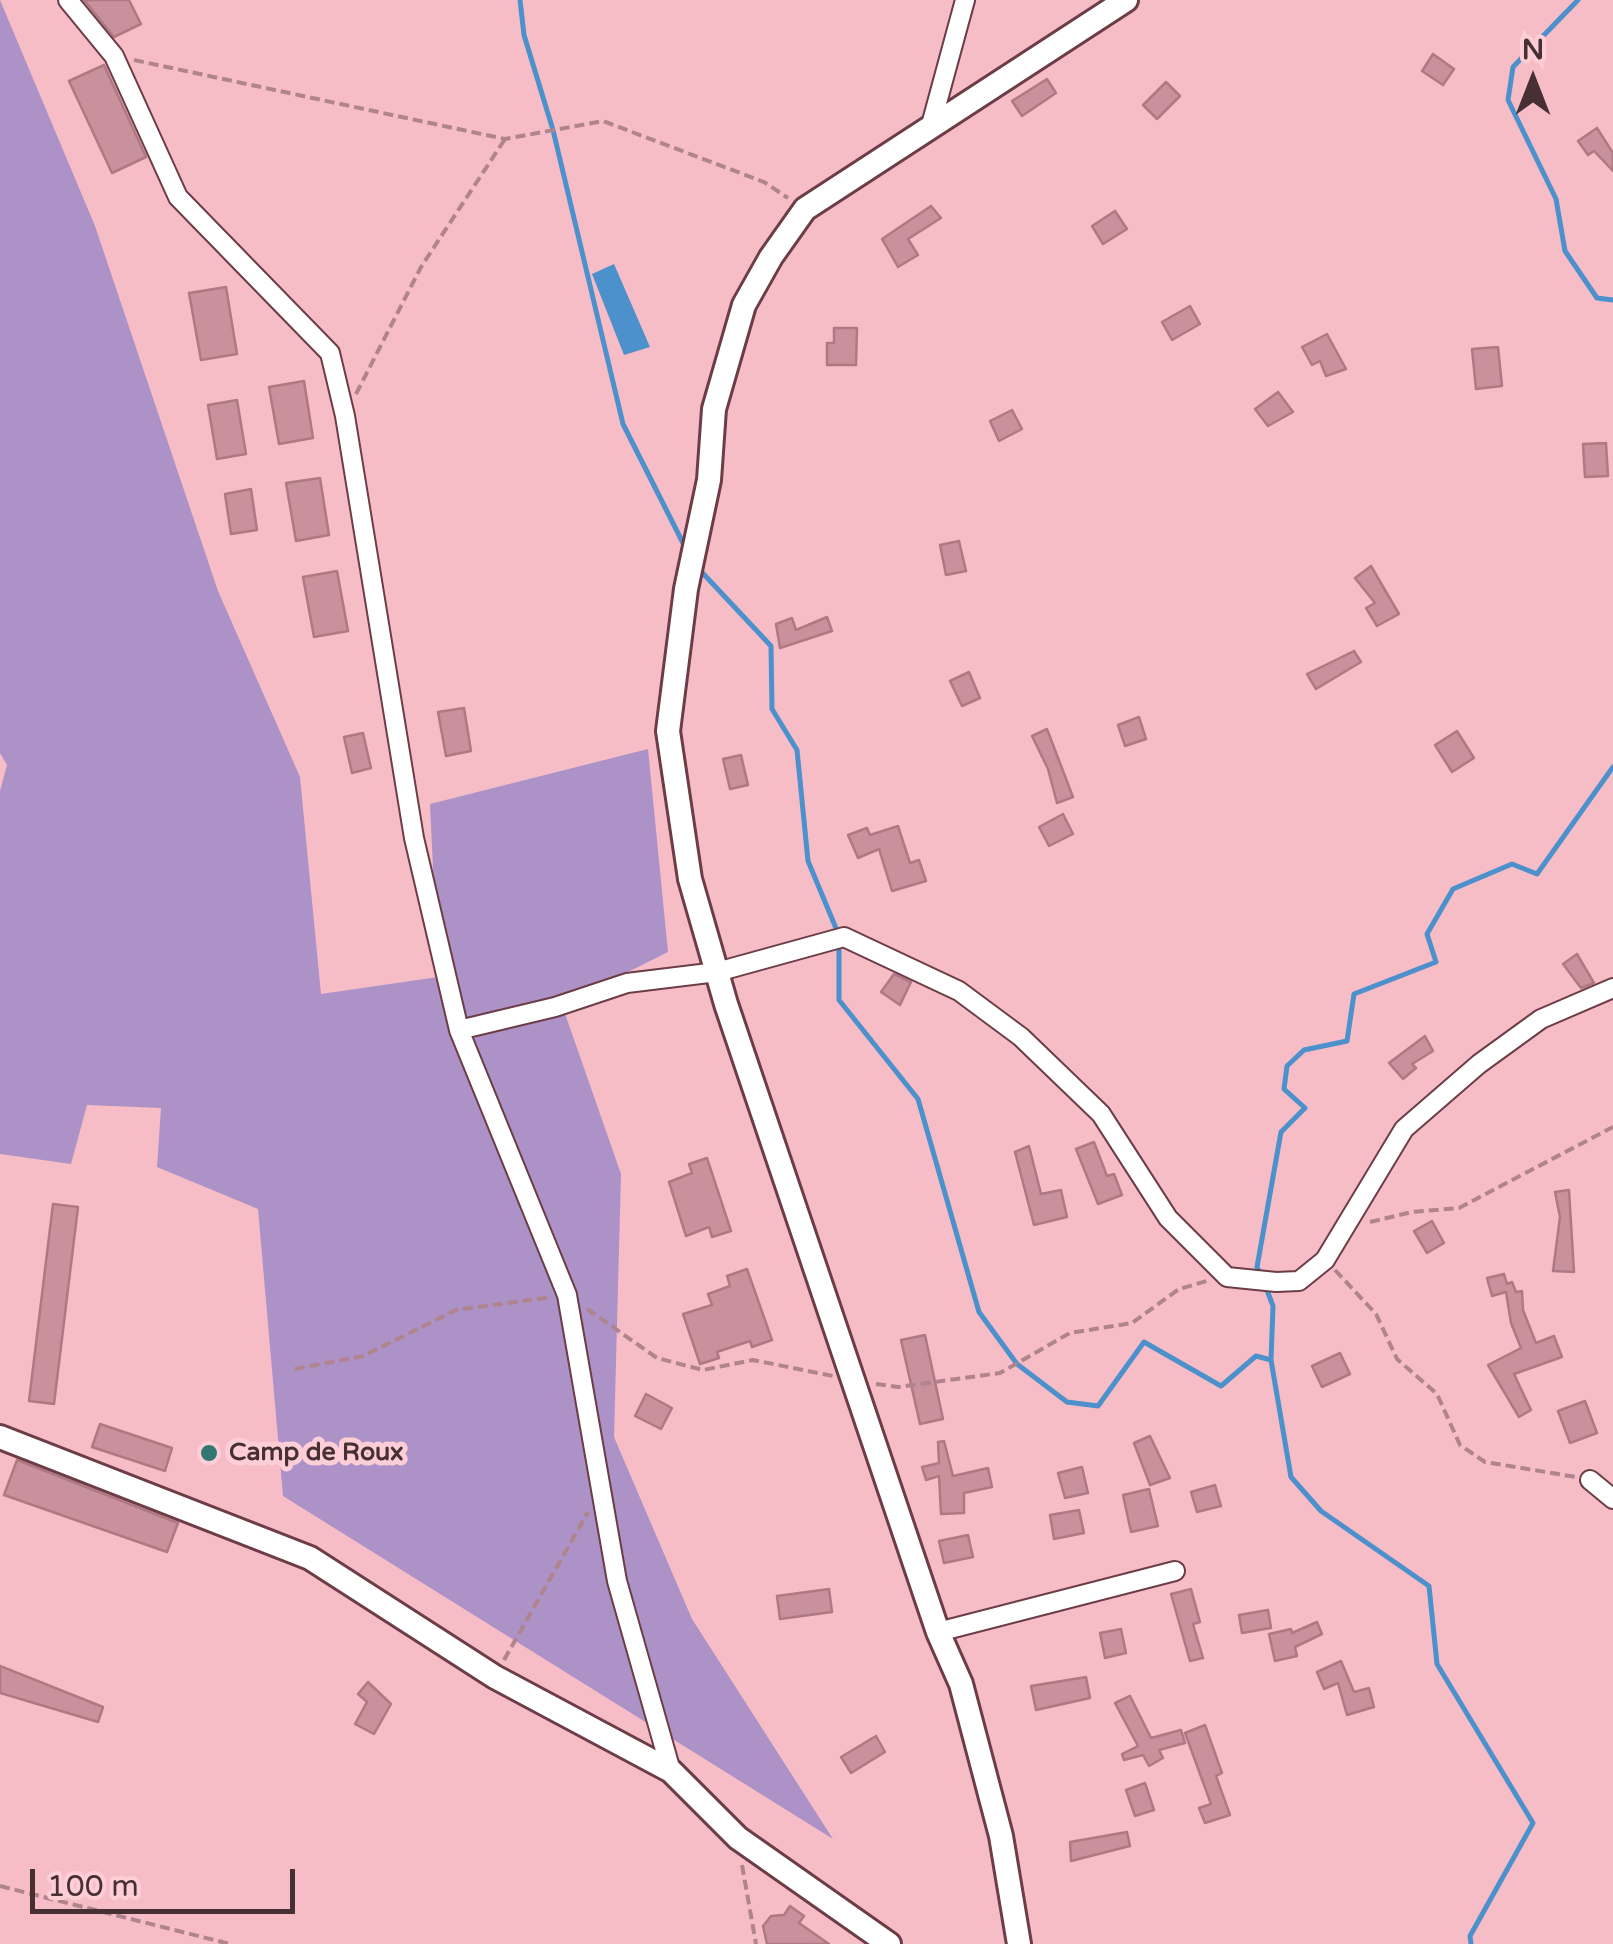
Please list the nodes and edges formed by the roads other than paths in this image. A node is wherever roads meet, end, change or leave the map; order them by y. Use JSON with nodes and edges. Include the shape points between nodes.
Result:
{"nodes":[{"id":1,"x":68,"y":0,"type":"edge"},
{"id":2,"x":965,"y":0,"type":"edge"},
{"id":3,"x":1126,"y":0,"type":"edge"},
{"id":4,"x":931,"y":125,"type":"junction"},
{"id":5,"x":717,"y":972,"type":"junction"},
{"id":6,"x":1613,"y":988,"type":"edge"},
{"id":7,"x":459,"y":1030,"type":"junction"},
{"id":8,"x":0,"y":1437,"type":"edge"},
{"id":9,"x":1590,"y":1480,"type":"road end"},
{"id":10,"x":1613,"y":1499,"type":"edge"},
{"id":11,"x":1175,"y":1571,"type":"dead end"},
{"id":12,"x":938,"y":1632,"type":"junction"},
{"id":13,"x":670,"y":1771,"type":"junction"},
{"id":14,"x":889,"y":1944,"type":"edge"},
{"id":15,"x":1019,"y":1944,"type":"edge"}],
"edges":[{"from":1,"to":7,"type":"street","via":[[114,56],[178,197],[330,353],[414,838]]},
{"from":2,"to":4,"type":"street"},
{"from":3,"to":4,"type":"street"},
{"from":4,"to":5,"type":"street","via":[[804,209],[744,305],[726,358],[668,731],[684,842]]},
{"from":5,"to":6,"type":"street","via":[[844,937],[959,991],[1021,1037],[1101,1114],[1168,1218],[1227,1277],[1298,1281],[1325,1260],[1404,1130],[1541,1019]]},
{"from":5,"to":7,"type":"street","via":[[627,983]]},
{"from":5,"to":12,"type":"street"},
{"from":7,"to":13,"type":"street","via":[[568,1295],[617,1582]]},
{"from":8,"to":13,"type":"street","via":[[310,1558],[495,1677]]},
{"from":9,"to":10,"type":"street"},
{"from":11,"to":12,"type":"street"},
{"from":12,"to":15,"type":"street","via":[[981,1756]]},
{"from":13,"to":14,"type":"street","via":[[738,1838]]}]}
